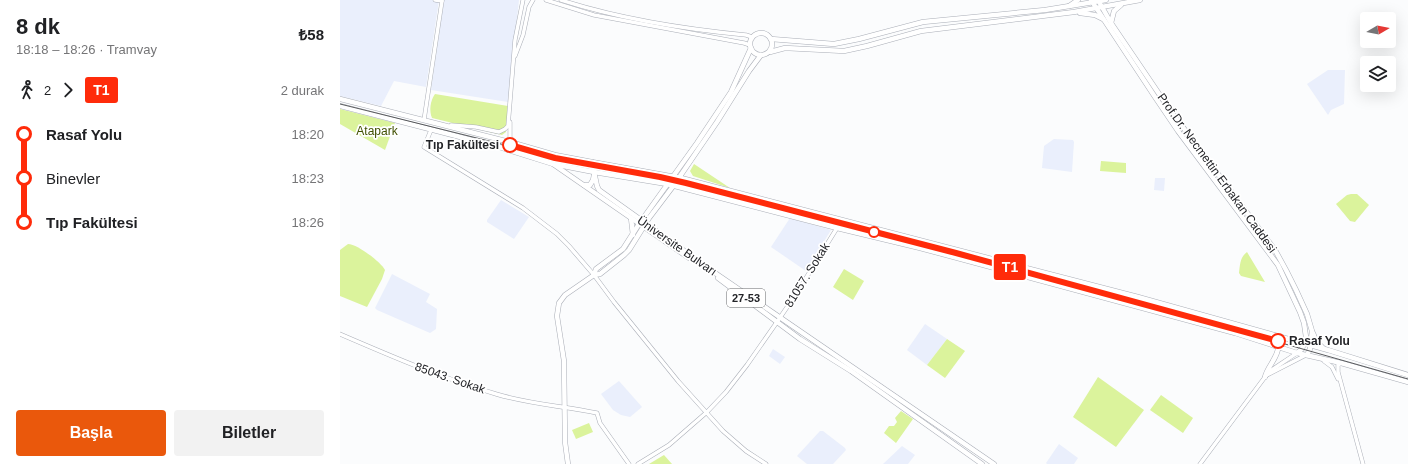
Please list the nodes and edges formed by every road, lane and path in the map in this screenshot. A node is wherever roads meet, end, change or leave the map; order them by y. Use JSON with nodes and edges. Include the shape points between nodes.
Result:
{"nodes":[{"id":1,"x":435,"y":0,"type":"edge"},
{"id":2,"x":523,"y":0,"type":"edge"},
{"id":3,"x":530,"y":0,"type":"edge"},
{"id":4,"x":546,"y":0,"type":"edge"},
{"id":5,"x":561,"y":0,"type":"edge"},
{"id":6,"x":1078,"y":0,"type":"edge"},
{"id":7,"x":1106,"y":0,"type":"edge"},
{"id":8,"x":1140,"y":0,"type":"edge"},
{"id":9,"x":442,"y":1,"type":"edge"},
{"id":10,"x":1095,"y":1,"type":"edge"},
{"id":11,"x":1124,"y":3,"type":"junction"},
{"id":12,"x":1068,"y":7,"type":"junction"},
{"id":13,"x":1099,"y":8,"type":"junction"},
{"id":14,"x":1074,"y":12,"type":"junction"},
{"id":15,"x":1109,"y":23,"type":"junction"},
{"id":16,"x":752,"y":37,"type":"junction"},
{"id":17,"x":771,"y":39,"type":"junction"},
{"id":18,"x":515,"y":40,"type":"junction"},
{"id":19,"x":520,"y":41,"type":"junction"},
{"id":20,"x":750,"y":47,"type":"junction"},
{"id":21,"x":770,"y":52,"type":"junction"},
{"id":22,"x":761,"y":55,"type":"junction"},
{"id":23,"x":1131,"y":55,"type":"junction"},
{"id":24,"x":514,"y":63,"type":"junction"},
{"id":25,"x":340,"y":99,"type":"edge"},
{"id":26,"x":510,"y":103,"type":"junction"},
{"id":27,"x":340,"y":106,"type":"edge"},
{"id":28,"x":424,"y":120,"type":"junction"},
{"id":29,"x":445,"y":125,"type":"junction"},
{"id":30,"x":431,"y":130,"type":"junction"},
{"id":31,"x":517,"y":144,"type":"junction"},
{"id":32,"x":592,"y":162,"type":"junction"},
{"id":33,"x":553,"y":164,"type":"junction"},
{"id":34,"x":594,"y":172,"type":"junction"},
{"id":35,"x":672,"y":177,"type":"junction"},
{"id":36,"x":678,"y":178,"type":"junction"},
{"id":37,"x":667,"y":184,"type":"junction"},
{"id":38,"x":583,"y":185,"type":"junction"},
{"id":39,"x":674,"y":185,"type":"junction"},
{"id":40,"x":631,"y":218,"type":"junction"},
{"id":41,"x":649,"y":218,"type":"junction"},
{"id":42,"x":642,"y":224,"type":"junction"},
{"id":43,"x":837,"y":228,"type":"junction"},
{"id":44,"x":651,"y":229,"type":"junction"},
{"id":45,"x":640,"y":233,"type":"junction"},
{"id":46,"x":633,"y":235,"type":"junction"},
{"id":47,"x":594,"y":275,"type":"junction"},
{"id":48,"x":779,"y":319,"type":"junction"},
{"id":49,"x":1312,"y":331,"type":"junction"},
{"id":50,"x":340,"y":334,"type":"edge"},
{"id":51,"x":1304,"y":343,"type":"junction"},
{"id":52,"x":1311,"y":345,"type":"junction"},
{"id":53,"x":1278,"y":347,"type":"junction"},
{"id":54,"x":1328,"y":350,"type":"junction"},
{"id":55,"x":1297,"y":353,"type":"junction"},
{"id":56,"x":1307,"y":355,"type":"junction"},
{"id":57,"x":1319,"y":358,"type":"junction"},
{"id":58,"x":1341,"y":363,"type":"junction"},
{"id":59,"x":1408,"y":375,"type":"edge"},
{"id":60,"x":1265,"y":377,"type":"junction"},
{"id":61,"x":1408,"y":382,"type":"edge"},
{"id":62,"x":1341,"y":386,"type":"junction"},
{"id":63,"x":564,"y":408,"type":"junction"},
{"id":64,"x":707,"y":412,"type":"junction"},
{"id":65,"x":568,"y":464,"type":"edge"},
{"id":66,"x":629,"y":464,"type":"edge"},
{"id":67,"x":638,"y":464,"type":"edge"},
{"id":68,"x":766,"y":464,"type":"edge"},
{"id":69,"x":982,"y":464,"type":"edge"},
{"id":70,"x":994,"y":464,"type":"edge"},
{"id":71,"x":1200,"y":464,"type":"edge"},
{"id":72,"x":1363,"y":464,"type":"edge"}],
"edges":[{"from":1,"to":9,"type":"street"},
{"from":2,"to":18,"type":"street"},
{"from":3,"to":19,"type":"street"},
{"from":4,"to":20,"type":"street","via":[[594,15],[743,43]]},
{"from":5,"to":16,"type":"street","via":[[596,11]]},
{"from":6,"to":12,"type":"main road"},
{"from":7,"to":10,"type":"main road"},
{"from":8,"to":11,"type":"main road"},
{"from":9,"to":28,"type":"street"},
{"from":10,"to":12,"type":"main road"},
{"from":10,"to":13,"type":"main road","name":"Prof.Dr. Necmettin Erbakan Caddesi"},
{"from":11,"to":13,"type":"main road"},
{"from":11,"to":15,"type":"main road","via":[[1114,10]]},
{"from":12,"to":17,"type":"main road","via":[[923,22],[834,44]]},
{"from":13,"to":14,"type":"main road"},
{"from":13,"to":15,"type":"main road","name":"Prof.Dr. Necmettin Erbakan Caddesi"},
{"from":14,"to":15,"type":"main road","via":[[1095,14]]},
{"from":14,"to":21,"type":"main road","via":[[921,30],[844,51],[785,48]]},
{"from":15,"to":23,"type":"main road","name":"Prof.Dr. Necmettin Erbakan Caddesi"},
{"from":16,"to":17,"type":"main road","via":[[763,33]]},
{"from":16,"to":20,"type":"main road"},
{"from":17,"to":21,"type":"main road"},
{"from":18,"to":19,"type":"street"},
{"from":18,"to":24,"type":"street"},
{"from":19,"to":24,"type":"street"},
{"from":20,"to":22,"type":"main road","via":[[756,54]]},
{"from":20,"to":35,"type":"main road","via":[[731,92]]},
{"from":21,"to":22,"type":"main road"},
{"from":22,"to":36,"type":"main road"},
{"from":23,"to":49,"type":"main road","name":"Prof.Dr. Necmettin Erbakan Caddesi","via":[[1274,250],[1296,290]]},
{"from":23,"to":51,"type":"main road","name":"Prof.Dr. Necmettin Erbakan Caddesi","via":[[1178,131],[1278,265],[1300,312],[1306,337]]},
{"from":24,"to":26,"type":"street"},
{"from":25,"to":28,"type":"main road"},
{"from":26,"to":29,"type":"street","via":[[508,126],[502,131]]},
{"from":26,"to":31,"type":"street","via":[[510,139]]},
{"from":27,"to":30,"type":"main road","name":"Üniversite Bulvarı"},
{"from":28,"to":29,"type":"main road"},
{"from":29,"to":31,"type":"main road"},
{"from":30,"to":33,"type":"main road","name":"Üniversite Bulvarı"},
{"from":30,"to":47,"type":"street","via":[[424,147],[548,226]]},
{"from":31,"to":32,"type":"main road"},
{"from":32,"to":34,"type":"main road","name":"Üniversite Bulvarı"},
{"from":32,"to":35,"type":"main road"},
{"from":33,"to":34,"type":"main road"},
{"from":33,"to":38,"type":"main road","name":"Üniversite Bulvarı"},
{"from":34,"to":37,"type":"main road"},
{"from":34,"to":38,"type":"main road","via":[[592,183]]},
{"from":34,"to":42,"type":"main road","name":"Üniversite Bulvarı","via":[[599,190]]},
{"from":35,"to":36,"type":"main road"},
{"from":35,"to":37,"type":"main road"},
{"from":36,"to":39,"type":"main road"},
{"from":36,"to":51,"type":"main road","via":[[1138,297]]},
{"from":37,"to":39,"type":"main road"},
{"from":37,"to":42,"type":"main road"},
{"from":38,"to":40,"type":"main road","name":"Üniversite Bulvarı"},
{"from":39,"to":41,"type":"main road"},
{"from":39,"to":43,"type":"main road"},
{"from":40,"to":42,"type":"main road","name":"Üniversite Bulvarı"},
{"from":40,"to":46,"type":"main road"},
{"from":41,"to":42,"type":"main road"},
{"from":41,"to":44,"type":"main road"},
{"from":42,"to":44,"type":"main road","name":"Üniversite Bulvarı"},
{"from":42,"to":45,"type":"main road"},
{"from":42,"to":46,"type":"main road"},
{"from":43,"to":48,"type":"street","name":"81057. Sokak"},
{"from":43,"to":53,"type":"main road","via":[[992,267]]},
{"from":44,"to":45,"type":"main road"},
{"from":44,"to":48,"type":"main road","name":"Üniversite Bulvarı"},
{"from":45,"to":47,"type":"main road","via":[[624,255],[600,274]]},
{"from":46,"to":47,"type":"main road","via":[[623,249],[596,269]]},
{"from":47,"to":63,"type":"main road","via":[[565,295],[558,307],[564,361]]},
{"from":47,"to":64,"type":"street","via":[[645,340]]},
{"from":48,"to":64,"type":"street","name":"81057. Sokak","via":[[747,365]]},
{"from":48,"to":69,"type":"main road","name":"Üniversite Bulvarı","via":[[800,339],[851,371]]},
{"from":48,"to":70,"type":"main road","name":"Üniversite Bulvarı"},
{"from":49,"to":52,"type":"main road","name":"Prof.Dr. Necmettin Erbakan Caddesi"},
{"from":49,"to":54,"type":"main road","via":[[1318,344]]},
{"from":50,"to":63,"type":"street","name":"85043. Sokak","via":[[464,384],[524,401]]},
{"from":51,"to":52,"type":"main road"},
{"from":51,"to":55,"type":"main road"},
{"from":52,"to":54,"type":"main road"},
{"from":52,"to":56,"type":"main road","name":"Prof.Dr. Necmettin Erbakan Caddesi"},
{"from":53,"to":55,"type":"main road"},
{"from":53,"to":60,"type":"main road"},
{"from":54,"to":59,"type":"main road"},
{"from":55,"to":56,"type":"main road"},
{"from":55,"to":60,"type":"street"},
{"from":56,"to":57,"type":"main road"},
{"from":56,"to":60,"type":"street"},
{"from":57,"to":58,"type":"main road"},
{"from":57,"to":62,"type":"street","via":[[1332,367]]},
{"from":58,"to":61,"type":"main road"},
{"from":58,"to":62,"type":"street","via":[[1337,367]]},
{"from":60,"to":71,"type":"street"},
{"from":62,"to":72,"type":"street"},
{"from":63,"to":65,"type":"main road"},
{"from":63,"to":66,"type":"street","name":"85043. Sokak","via":[[597,413],[600,423]]},
{"from":64,"to":67,"type":"street","name":"81057. Sokak","via":[[669,445]]},
{"from":64,"to":68,"type":"street","via":[[723,431]]}]}
